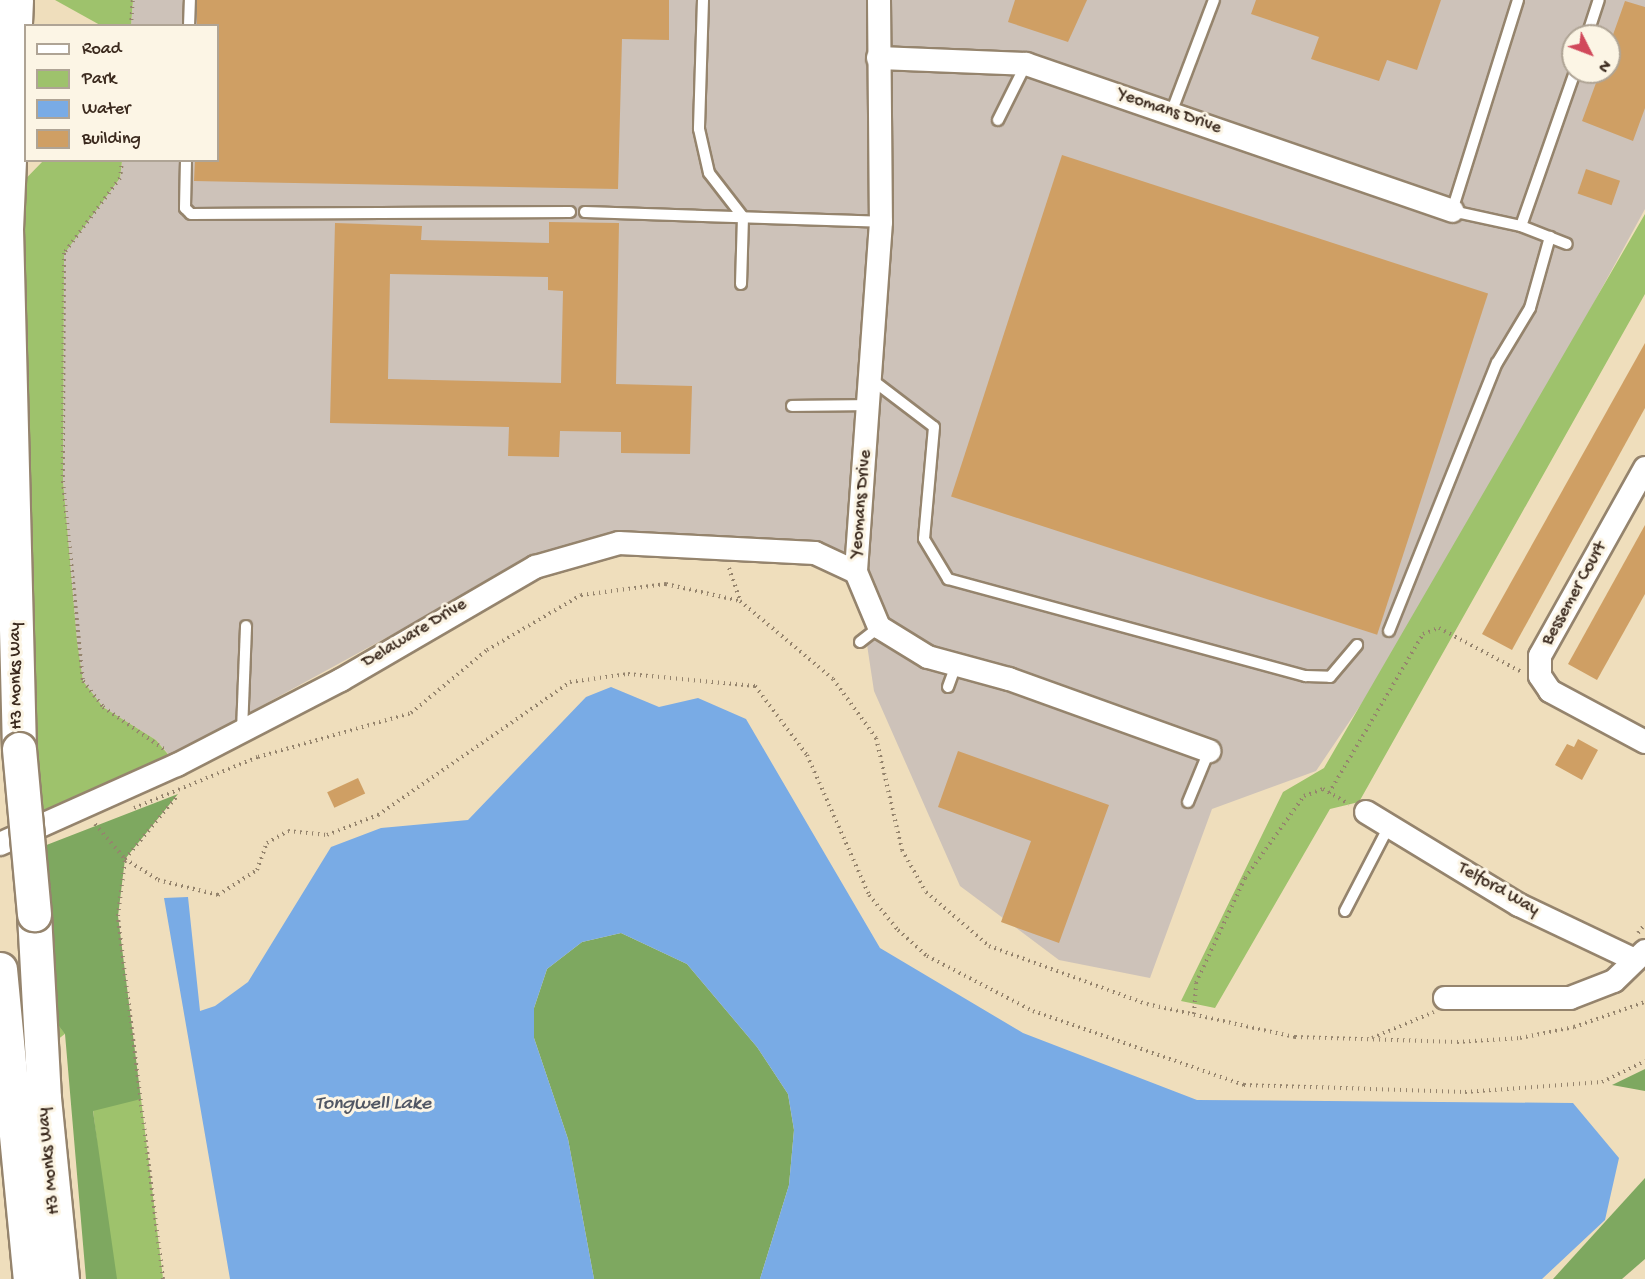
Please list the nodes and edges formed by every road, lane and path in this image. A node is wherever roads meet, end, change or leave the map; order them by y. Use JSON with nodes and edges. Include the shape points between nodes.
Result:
{"nodes":[{"id":1,"x":16,"y":0,"type":"edge"},
{"id":2,"x":133,"y":0,"type":"edge"},
{"id":3,"x":190,"y":0,"type":"edge"},
{"id":4,"x":703,"y":0,"type":"edge"},
{"id":5,"x":879,"y":0,"type":"edge"},
{"id":6,"x":1214,"y":0,"type":"edge"},
{"id":7,"x":1518,"y":0,"type":"edge"},
{"id":8,"x":1599,"y":0,"type":"edge"},
{"id":9,"x":131,"y":24,"type":"edge"},
{"id":10,"x":189,"y":24,"type":"edge"},
{"id":11,"x":1591,"y":24,"type":"edge"},
{"id":12,"x":878,"y":58,"type":"junction"},
{"id":13,"x":1026,"y":64,"type":"junction"},
{"id":14,"x":1571,"y":84,"type":"edge"},
{"id":15,"x":1172,"y":113,"type":"junction"},
{"id":16,"x":998,"y":120,"type":"dead end"},
{"id":17,"x":122,"y":162,"type":"edge"},
{"id":18,"x":186,"y":162,"type":"edge"},
{"id":19,"x":1452,"y":211,"type":"junction"},
{"id":20,"x":570,"y":212,"type":"dead end"},
{"id":21,"x":585,"y":212,"type":"dead end"},
{"id":22,"x":742,"y":218,"type":"junction"},
{"id":23,"x":881,"y":222,"type":"junction"},
{"id":24,"x":1521,"y":226,"type":"junction"},
{"id":25,"x":1550,"y":237,"type":"junction"},
{"id":26,"x":1568,"y":244,"type":"dead end"},
{"id":27,"x":741,"y":284,"type":"dead end"},
{"id":28,"x":871,"y":379,"type":"junction"},
{"id":29,"x":869,"y":405,"type":"junction"},
{"id":30,"x":792,"y":406,"type":"dead end"},
{"id":31,"x":1645,"y":468,"type":"edge"},
{"id":32,"x":722,"y":547,"type":"junction"},
{"id":33,"x":856,"y":572,"type":"junction"},
{"id":34,"x":740,"y":601,"type":"junction"},
{"id":35,"x":246,"y":626,"type":"dead end"},
{"id":36,"x":879,"y":627,"type":"junction"},
{"id":37,"x":1389,"y":631,"type":"dead end"},
{"id":38,"x":860,"y":642,"type":"dead end"},
{"id":39,"x":1357,"y":645,"type":"dead end"},
{"id":40,"x":956,"y":665,"type":"junction"},
{"id":41,"x":1540,"y":676,"type":"junction"},
{"id":42,"x":948,"y":687,"type":"dead end"},
{"id":43,"x":242,"y":731,"type":"junction"},
{"id":44,"x":1645,"y":742,"type":"edge"},
{"id":45,"x":1209,"y":752,"type":"joint"},
{"id":46,"x":177,"y":765,"type":"junction"},
{"id":47,"x":1329,"y":793,"type":"junction"},
{"id":48,"x":178,"y":794,"type":"junction"},
{"id":49,"x":1188,"y":801,"type":"dead end"},
{"id":50,"x":1365,"y":812,"type":"joint"},
{"id":51,"x":95,"y":824,"type":"dead end"},
{"id":52,"x":1389,"y":826,"type":"junction"},
{"id":53,"x":0,"y":844,"type":"edge"},
{"id":54,"x":125,"y":859,"type":"junction"},
{"id":55,"x":1345,"y":911,"type":"dead end"},
{"id":56,"x":1640,"y":956,"type":"edge"},
{"id":57,"x":0,"y":969,"type":"edge"},
{"id":58,"x":1447,"y":998,"type":"joint"},
{"id":59,"x":1645,"y":1002,"type":"edge"},
{"id":60,"x":1194,"y":1014,"type":"junction"},
{"id":61,"x":1368,"y":1040,"type":"junction"},
{"id":62,"x":1645,"y":1061,"type":"edge"},
{"id":63,"x":30,"y":1279,"type":"edge"},
{"id":64,"x":62,"y":1279,"type":"edge"},
{"id":65,"x":163,"y":1279,"type":"edge"}],
"edges":[{"from":1,"to":64,"type":"main road","name":"H3 Monks Way","bridge":true,"via":[[6,229],[19,749],[34,914],[44,1098]]},
{"from":2,"to":9,"type":"path"},
{"from":3,"to":10,"type":"lane"},
{"from":4,"to":22,"type":"lane","via":[[699,129],[709,173]]},
{"from":5,"to":12,"type":"street","name":"Yeomans Drive"},
{"from":6,"to":15,"type":"lane"},
{"from":7,"to":19,"type":"lane"},
{"from":8,"to":11,"type":"lane"},
{"from":12,"to":13,"type":"street","name":"Yeomans Drive"},
{"from":12,"to":23,"type":"street","name":"Yeomans Drive"},
{"from":13,"to":15,"type":"street","name":"Yeomans Drive"},
{"from":13,"to":16,"type":"lane"},
{"from":14,"to":24,"type":"lane"},
{"from":15,"to":19,"type":"street","name":"Yeomans Drive"},
{"from":17,"to":46,"type":"path","via":[[120,178],[64,254],[63,481],[76,629],[83,681],[104,707],[156,740]]},
{"from":18,"to":20,"type":"lane","via":[[185,208],[191,214]]},
{"from":19,"to":24,"type":"lane"},
{"from":21,"to":22,"type":"lane"},
{"from":22,"to":23,"type":"lane"},
{"from":22,"to":27,"type":"lane"},
{"from":23,"to":28,"type":"street","name":"Yeomans Drive"},
{"from":24,"to":25,"type":"lane"},
{"from":25,"to":26,"type":"lane"},
{"from":25,"to":37,"type":"lane","via":[[1530,308],[1497,363]]},
{"from":28,"to":29,"type":"street","name":"Yeomans Drive"},
{"from":28,"to":39,"type":"lane","via":[[934,427],[924,538],[948,579],[1306,676],[1330,678]]},
{"from":29,"to":30,"type":"lane"},
{"from":29,"to":33,"type":"street","name":"Yeomans Drive"},
{"from":31,"to":41,"type":"street","name":"Bessemer Court","via":[[1540,656]]},
{"from":32,"to":33,"type":"street","name":"Delaware Drive","via":[[815,553]]},
{"from":32,"to":34,"type":"path"},
{"from":32,"to":43,"type":"street","name":"Delaware Drive","via":[[619,543],[535,567]]},
{"from":33,"to":36,"type":"street","name":"Yeomans Drive"},
{"from":34,"to":48,"type":"path","via":[[666,584],[581,594],[487,650],[411,713],[258,757]]},
{"from":34,"to":60,"type":"path","via":[[833,679],[862,716],[876,738],[902,850],[926,892],[953,919],[989,946],[1147,1004]]},
{"from":35,"to":43,"type":"lane"},
{"from":36,"to":38,"type":"lane"},
{"from":36,"to":40,"type":"street","via":[[928,657]]},
{"from":40,"to":42,"type":"lane"},
{"from":40,"to":45,"type":"street","via":[[1136,722]]},
{"from":41,"to":44,"type":"street","via":[[1550,691]]},
{"from":41,"to":47,"type":"path","via":[[1517,670],[1439,628],[1423,634]]},
{"from":43,"to":46,"type":"street","name":"Delaware Drive"},
{"from":45,"to":49,"type":"lane"},
{"from":46,"to":48,"type":"path"},
{"from":46,"to":53,"type":"street","name":"Delaware Drive"},
{"from":47,"to":50,"type":"path"},
{"from":47,"to":60,"type":"path","via":[[1304,796],[1245,878],[1196,984]]},
{"from":48,"to":54,"type":"path"},
{"from":50,"to":52,"type":"street","name":"Telford Way"},
{"from":51,"to":54,"type":"path"},
{"from":52,"to":55,"type":"lane"},
{"from":52,"to":56,"type":"street","name":"Telford Way","via":[[1519,905]]},
{"from":54,"to":62,"type":"path","via":[[158,880],[218,896],[256,870],[267,843],[288,831],[327,835],[378,815],[570,682],[628,674],[755,686],[807,755],[869,896],[898,930],[927,956],[1033,1011],[1244,1085],[1465,1092],[1602,1082]]},
{"from":54,"to":65,"type":"path","via":[[118,916]]},
{"from":56,"to":58,"type":"street","via":[[1614,981],[1570,998]]},
{"from":57,"to":63,"type":"main road","name":"H3 Monks Way"},
{"from":58,"to":61,"type":"path","via":[[1442,1009]]},
{"from":59,"to":61,"type":"path","via":[[1575,1027],[1520,1038]]},
{"from":60,"to":61,"type":"path","via":[[1295,1037]]}]}
